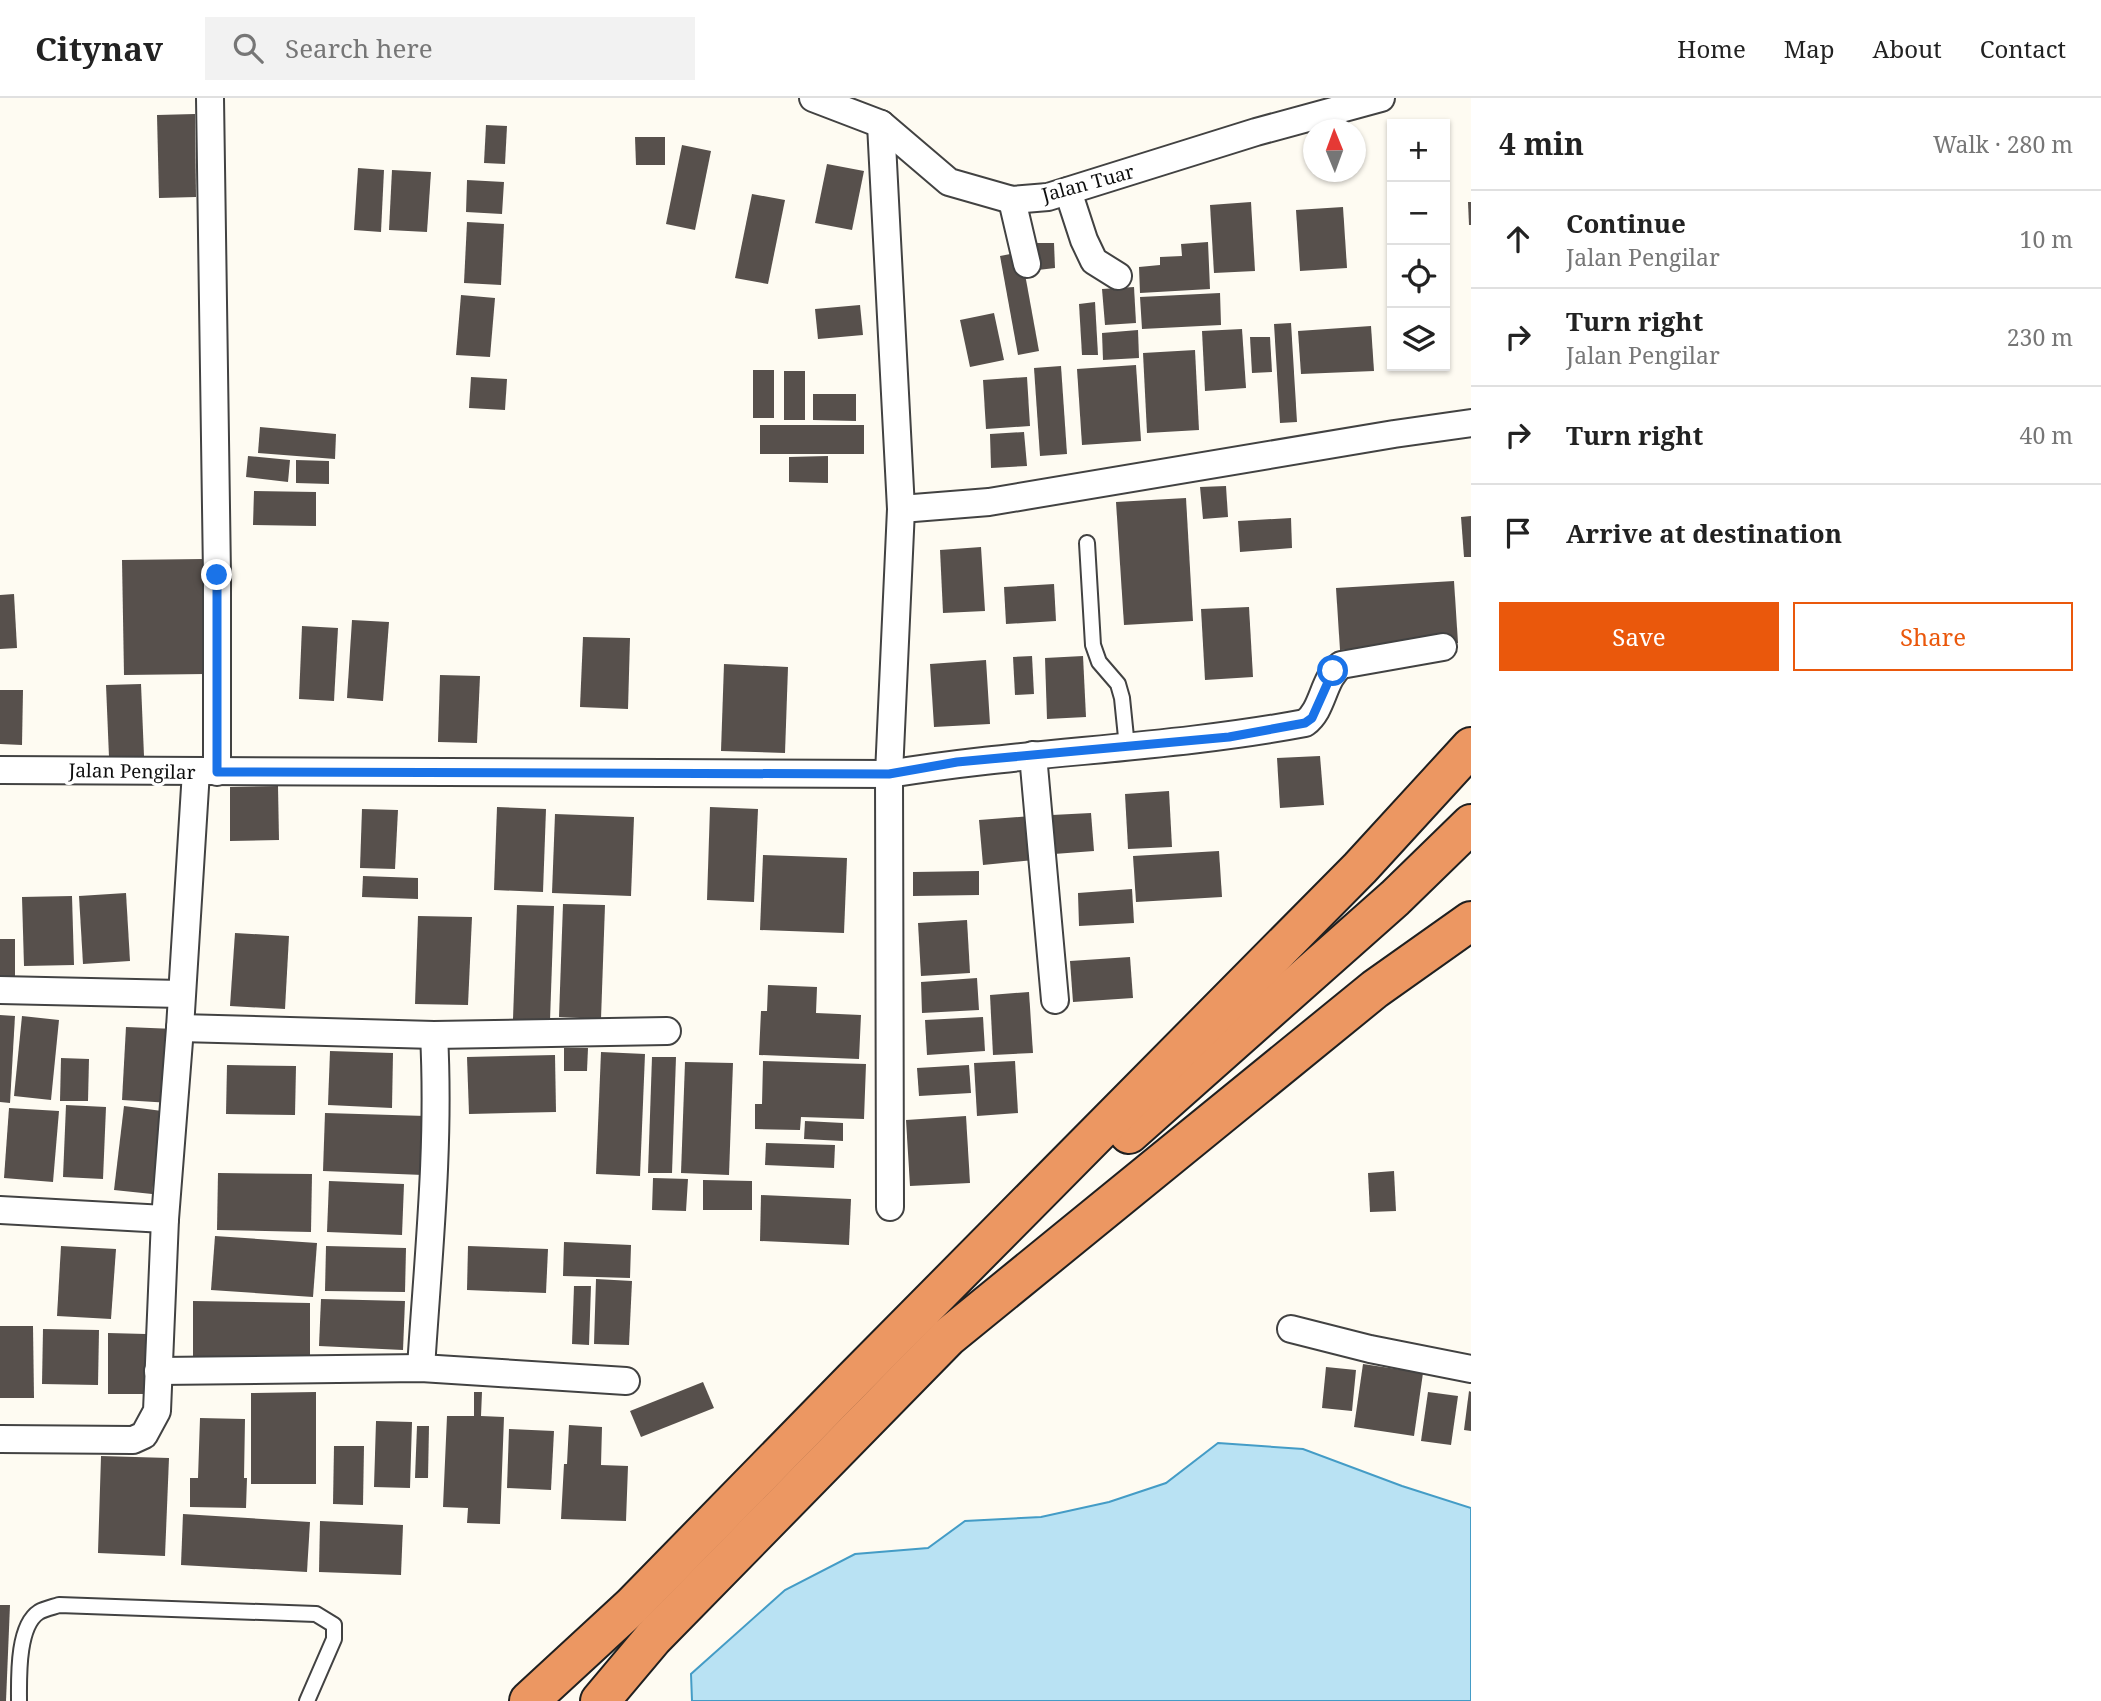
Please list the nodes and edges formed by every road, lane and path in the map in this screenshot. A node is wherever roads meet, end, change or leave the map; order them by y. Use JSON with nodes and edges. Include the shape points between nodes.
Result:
{"nodes":[{"id":1,"x":210,"y":98,"type":"edge"},
{"id":2,"x":813,"y":98,"type":"edge"},
{"id":3,"x":1381,"y":98,"type":"edge"},
{"id":4,"x":881,"y":124,"type":"junction"},
{"id":5,"x":1068,"y":191,"type":"junction"},
{"id":6,"x":1012,"y":200,"type":"junction"},
{"id":7,"x":1027,"y":264,"type":"dead end"},
{"id":8,"x":1118,"y":276,"type":"dead end"},
{"id":9,"x":1471,"y":423,"type":"edge"},
{"id":10,"x":901,"y":509,"type":"junction"},
{"id":11,"x":1087,"y":543,"type":"dead end"},
{"id":12,"x":1443,"y":647,"type":"dead end"},
{"id":13,"x":1127,"y":747,"type":"junction"},
{"id":14,"x":1471,"y":747,"type":"edge"},
{"id":15,"x":1033,"y":755,"type":"junction"},
{"id":16,"x":0,"y":770,"type":"edge"},
{"id":17,"x":206,"y":772,"type":"junction"},
{"id":18,"x":889,"y":774,"type":"junction"},
{"id":19,"x":1471,"y":824,"type":"edge"},
{"id":20,"x":1471,"y":849,"type":"edge"},
{"id":21,"x":1471,"y":921,"type":"edge"},
{"id":22,"x":0,"y":990,"type":"edge"},
{"id":23,"x":181,"y":994,"type":"junction"},
{"id":24,"x":1055,"y":1000,"type":"dead end"},
{"id":25,"x":180,"y":1028,"type":"junction"},
{"id":26,"x":667,"y":1031,"type":"dead end"},
{"id":27,"x":434,"y":1035,"type":"junction"},
{"id":28,"x":890,"y":1207,"type":"dead end"},
{"id":29,"x":0,"y":1210,"type":"edge"},
{"id":30,"x":165,"y":1219,"type":"junction"},
{"id":31,"x":1291,"y":1329,"type":"dead end"},
{"id":32,"x":948,"y":1337,"type":"junction"},
{"id":33,"x":421,"y":1368,"type":"junction"},
{"id":34,"x":1471,"y":1369,"type":"edge"},
{"id":35,"x":158,"y":1371,"type":"junction"},
{"id":36,"x":853,"y":1380,"type":"junction"},
{"id":37,"x":626,"y":1381,"type":"dead end"},
{"id":38,"x":0,"y":1439,"type":"edge"},
{"id":39,"x":532,"y":1698,"type":"edge"},
{"id":40,"x":19,"y":1701,"type":"edge"},
{"id":41,"x":307,"y":1701,"type":"edge"},
{"id":42,"x":600,"y":1701,"type":"edge"}],
"edges":[{"from":1,"to":17,"type":"street","via":[[217,575]]},
{"from":2,"to":4,"type":"street","name":"Jalan Tuar"},
{"from":3,"to":5,"type":"street","name":"Jalan Tuar"},
{"from":4,"to":6,"type":"street","name":"Jalan Tuar","via":[[949,183]]},
{"from":4,"to":10,"type":"street"},
{"from":5,"to":6,"type":"street","name":"Jalan Tuar"},
{"from":5,"to":8,"type":"street","via":[[1094,261]]},
{"from":6,"to":7,"type":"street"},
{"from":9,"to":10,"type":"street","via":[[989,502]]},
{"from":10,"to":18,"type":"street"},
{"from":11,"to":13,"type":"lane","via":[[1093,645],[1099,662],[1118,684]]},
{"from":12,"to":13,"type":"street","name":"Jalan Pengilar","via":[[1341,666],[1333,671],[1312,718],[1305,723],[1229,737]]},
{"from":13,"to":15,"type":"street","name":"Jalan Pengilar"},
{"from":14,"to":36,"type":"highway","via":[[1360,868]]},
{"from":15,"to":18,"type":"street","name":"Jalan Pengilar"},
{"from":15,"to":24,"type":"street"},
{"from":16,"to":17,"type":"street","name":"Jalan Pengilar"},
{"from":17,"to":18,"type":"street","name":"Jalan Pengilar"},
{"from":17,"to":23,"type":"street"},
{"from":18,"to":28,"type":"street"},
{"from":19,"to":36,"type":"highway","via":[[1395,898]]},
{"from":20,"to":32,"type":"highway"},
{"from":21,"to":32,"type":"highway","via":[[1375,989]]},
{"from":22,"to":23,"type":"street"},
{"from":23,"to":25,"type":"street"},
{"from":25,"to":27,"type":"street"},
{"from":25,"to":30,"type":"street"},
{"from":26,"to":27,"type":"street"},
{"from":27,"to":33,"type":"street","via":[[436,1141]]},
{"from":29,"to":30,"type":"street"},
{"from":30,"to":35,"type":"street"},
{"from":31,"to":34,"type":"street"},
{"from":32,"to":42,"type":"highway","via":[[653,1639]]},
{"from":33,"to":35,"type":"street"},
{"from":33,"to":37,"type":"street"},
{"from":35,"to":38,"type":"street","via":[[157,1411],[144,1435],[133,1440]]},
{"from":36,"to":39,"type":"highway","via":[[632,1606]]},
{"from":40,"to":41,"type":"lane","via":[[28,1623],[39,1612],[60,1605],[316,1614],[334,1625],[334,1639]]}]}
